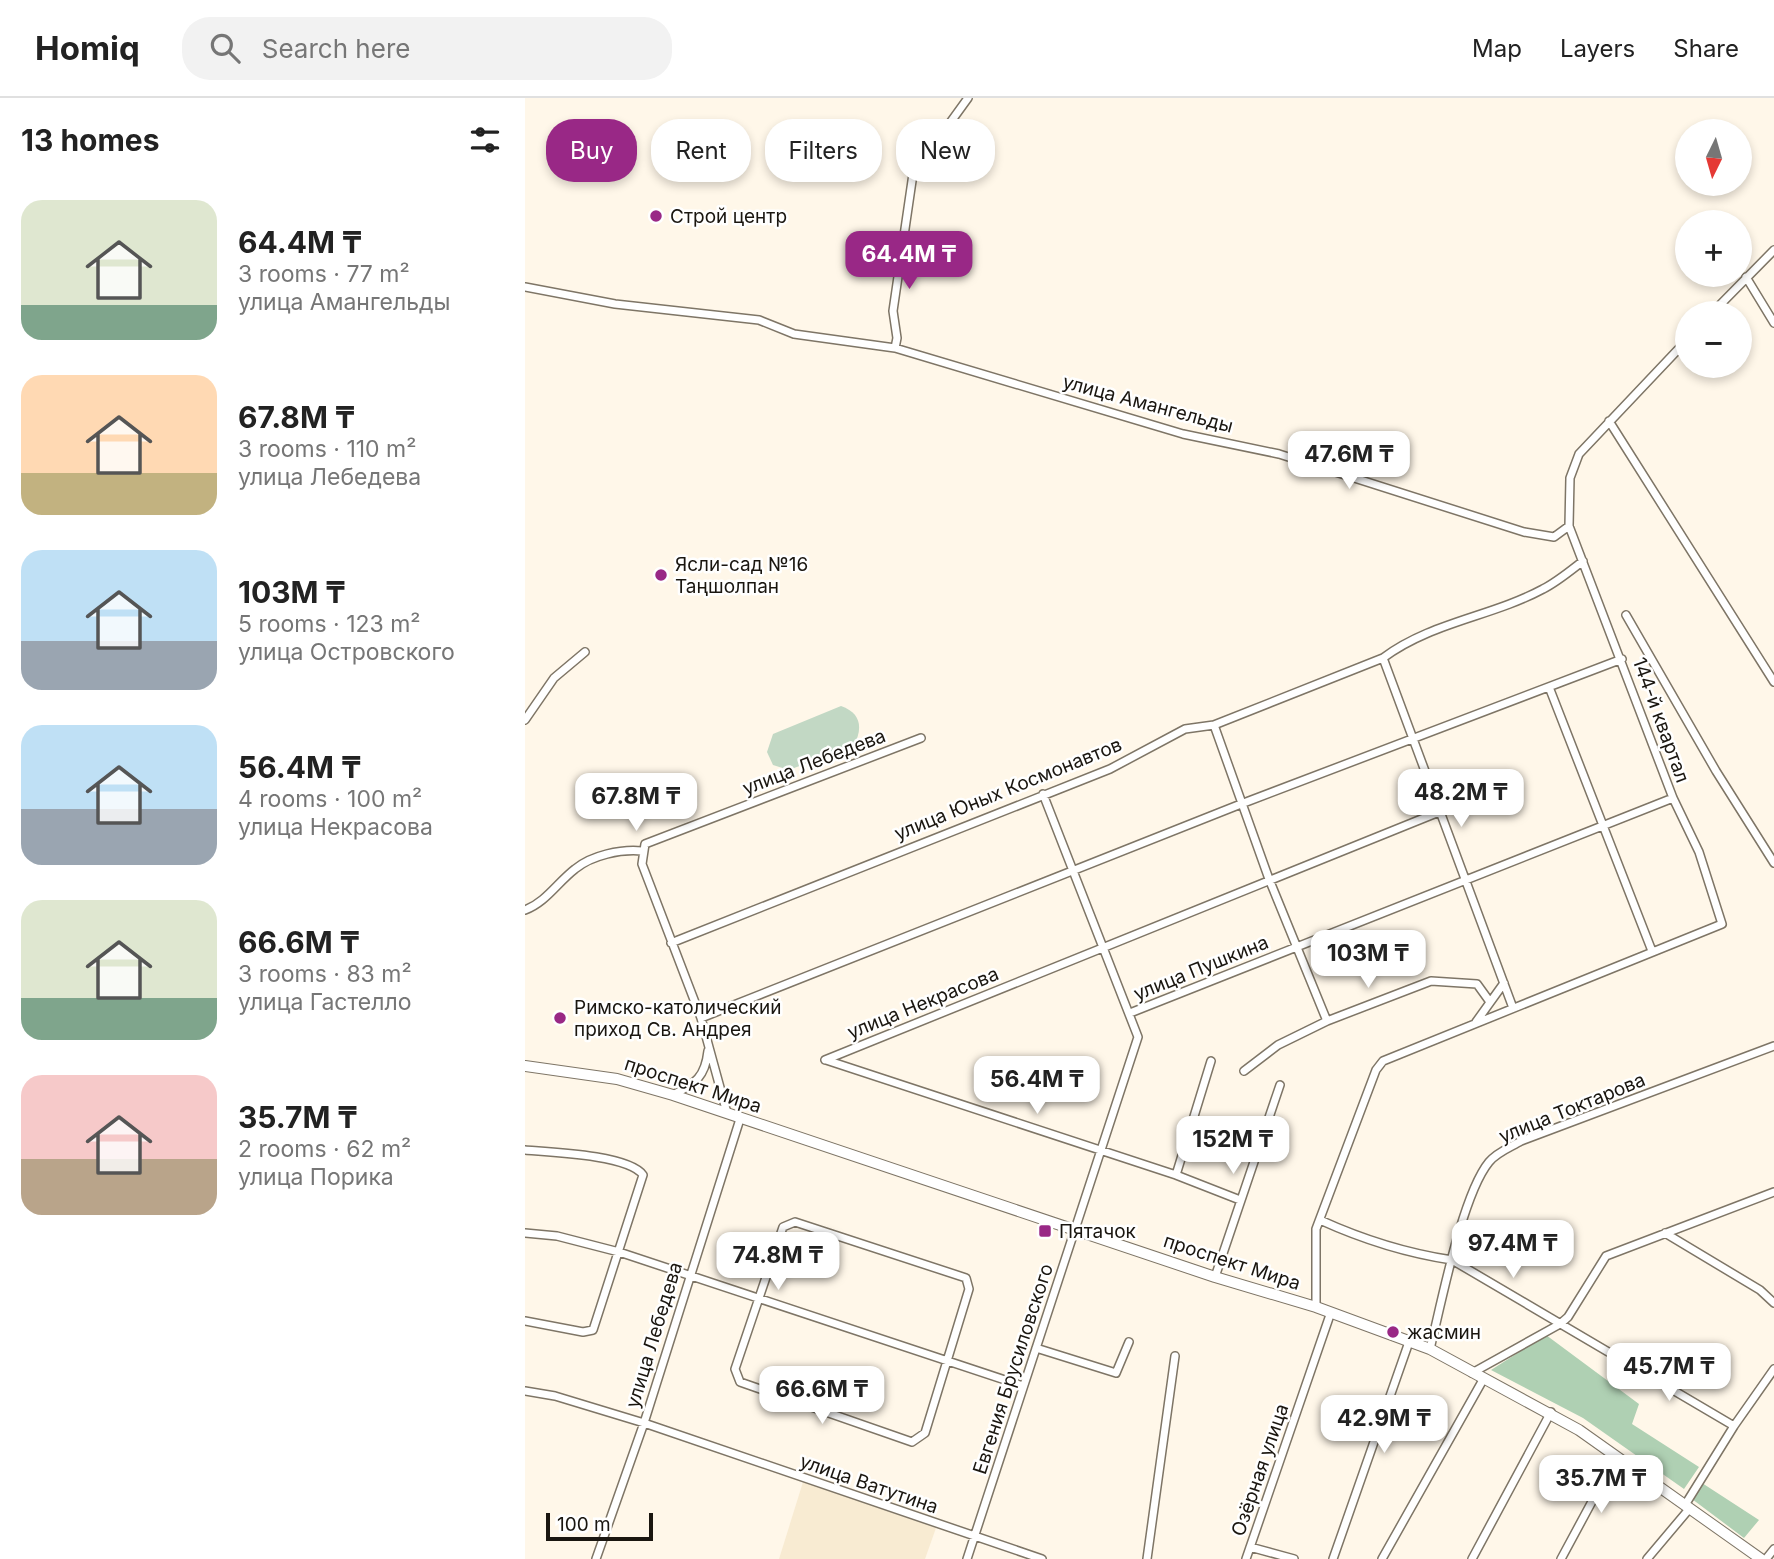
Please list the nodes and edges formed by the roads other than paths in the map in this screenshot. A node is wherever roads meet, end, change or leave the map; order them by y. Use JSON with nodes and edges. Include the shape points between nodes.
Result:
{"nodes":[{"id":1,"x":968,"y":98,"type":"edge"},
{"id":2,"x":1774,"y":250,"type":"edge"},
{"id":3,"x":1752,"y":271,"type":"edge"},
{"id":4,"x":525,"y":287,"type":"edge"},
{"id":5,"x":1737,"y":287,"type":"edge"},
{"id":6,"x":1752,"y":287,"type":"edge"},
{"id":7,"x":1723,"y":301,"type":"edge"},
{"id":8,"x":1774,"y":323,"type":"edge"},
{"id":9,"x":895,"y":348,"type":"junction"},
{"id":10,"x":1675,"y":352,"type":"edge"},
{"id":11,"x":1609,"y":421,"type":"junction"},
{"id":12,"x":1569,"y":526,"type":"junction"},
{"id":13,"x":1583,"y":561,"type":"junction"},
{"id":14,"x":1626,"y":615,"type":"dead end"},
{"id":15,"x":585,"y":652,"type":"dead end"},
{"id":16,"x":1384,"y":658,"type":"junction"},
{"id":17,"x":1622,"y":659,"type":"junction"},
{"id":18,"x":1774,"y":682,"type":"edge"},
{"id":19,"x":1549,"y":687,"type":"junction"},
{"id":20,"x":525,"y":720,"type":"edge"},
{"id":21,"x":1214,"y":725,"type":"junction"},
{"id":22,"x":921,"y":738,"type":"dead end"},
{"id":23,"x":1411,"y":739,"type":"junction"},
{"id":24,"x":1043,"y":793,"type":"junction"},
{"id":25,"x":1674,"y":799,"type":"junction"},
{"id":26,"x":1241,"y":804,"type":"junction"},
{"id":27,"x":1440,"y":812,"type":"junction"},
{"id":28,"x":1601,"y":825,"type":"junction"},
{"id":29,"x":642,"y":851,"type":"junction"},
{"id":30,"x":1774,"y":863,"type":"edge"},
{"id":31,"x":1073,"y":872,"type":"junction"},
{"id":32,"x":1465,"y":878,"type":"junction"},
{"id":33,"x":1269,"y":879,"type":"junction"},
{"id":34,"x":525,"y":911,"type":"edge"},
{"id":35,"x":671,"y":943,"type":"junction"},
{"id":36,"x":1102,"y":946,"type":"junction"},
{"id":37,"x":1297,"y":946,"type":"junction"},
{"id":38,"x":1652,"y":951,"type":"junction"},
{"id":39,"x":1504,"y":983,"type":"junction"},
{"id":40,"x":1490,"y":1002,"type":"junction"},
{"id":41,"x":1513,"y":1008,"type":"junction"},
{"id":42,"x":1130,"y":1013,"type":"junction"},
{"id":43,"x":701,"y":1018,"type":"junction"},
{"id":44,"x":1327,"y":1021,"type":"junction"},
{"id":45,"x":1475,"y":1023,"type":"junction"},
{"id":46,"x":1774,"y":1046,"type":"edge"},
{"id":47,"x":708,"y":1047,"type":"junction"},
{"id":48,"x":1210,"y":1061,"type":"dead end"},
{"id":49,"x":525,"y":1066,"type":"edge"},
{"id":50,"x":1244,"y":1071,"type":"dead end"},
{"id":51,"x":1280,"y":1085,"type":"dead end"},
{"id":52,"x":673,"y":1095,"type":"junction"},
{"id":53,"x":727,"y":1113,"type":"junction"},
{"id":54,"x":740,"y":1119,"type":"junction"},
{"id":55,"x":525,"y":1150,"type":"edge"},
{"id":56,"x":1100,"y":1152,"type":"junction"},
{"id":57,"x":1176,"y":1175,"type":"junction"},
{"id":58,"x":1774,"y":1192,"type":"edge"},
{"id":59,"x":1240,"y":1200,"type":"junction"},
{"id":60,"x":1320,"y":1220,"type":"junction"},
{"id":61,"x":1075,"y":1229,"type":"junction"},
{"id":62,"x":525,"y":1233,"type":"edge"},
{"id":63,"x":1665,"y":1233,"type":"junction"},
{"id":64,"x":619,"y":1252,"type":"junction"},
{"id":65,"x":1452,"y":1260,"type":"junction"},
{"id":66,"x":688,"y":1275,"type":"junction"},
{"id":67,"x":1215,"y":1277,"type":"junction"},
{"id":68,"x":759,"y":1300,"type":"junction"},
{"id":69,"x":1774,"y":1303,"type":"edge"},
{"id":70,"x":1317,"y":1307,"type":"junction"},
{"id":71,"x":1331,"y":1312,"type":"junction"},
{"id":72,"x":525,"y":1321,"type":"edge"},
{"id":73,"x":1560,"y":1324,"type":"junction"},
{"id":74,"x":1129,"y":1342,"type":"dead end"},
{"id":75,"x":1409,"y":1342,"type":"junction"},
{"id":76,"x":1036,"y":1348,"type":"junction"},
{"id":77,"x":1430,"y":1349,"type":"junction"},
{"id":78,"x":1175,"y":1356,"type":"dead end"},
{"id":79,"x":948,"y":1363,"type":"junction"},
{"id":80,"x":1774,"y":1369,"type":"edge"},
{"id":81,"x":1472,"y":1373,"type":"junction"},
{"id":82,"x":1484,"y":1378,"type":"junction"},
{"id":83,"x":1023,"y":1386,"type":"junction"},
{"id":84,"x":525,"y":1391,"type":"edge"},
{"id":85,"x":1551,"y":1412,"type":"junction"},
{"id":86,"x":644,"y":1423,"type":"junction"},
{"id":87,"x":1734,"y":1426,"type":"junction"},
{"id":88,"x":1616,"y":1457,"type":"junction"},
{"id":89,"x":1688,"y":1507,"type":"junction"},
{"id":90,"x":974,"y":1537,"type":"junction"},
{"id":91,"x":1250,"y":1547,"type":"junction"},
{"id":92,"x":1774,"y":1549,"type":"edge"},
{"id":93,"x":596,"y":1559,"type":"edge"},
{"id":94,"x":967,"y":1559,"type":"edge"},
{"id":95,"x":1042,"y":1559,"type":"edge"},
{"id":96,"x":1147,"y":1559,"type":"edge"},
{"id":97,"x":1246,"y":1559,"type":"edge"},
{"id":98,"x":1294,"y":1559,"type":"edge"},
{"id":99,"x":1333,"y":1559,"type":"edge"},
{"id":100,"x":1383,"y":1559,"type":"edge"},
{"id":101,"x":1472,"y":1559,"type":"edge"},
{"id":102,"x":1561,"y":1559,"type":"edge"},
{"id":103,"x":1647,"y":1559,"type":"edge"},
{"id":104,"x":1764,"y":1559,"type":"edge"}],
"edges":[{"from":1,"to":9,"type":"street","via":[[913,174],[893,312]]},
{"from":2,"to":3,"type":"street"},
{"from":4,"to":9,"type":"street","name":"улица Амангельды","via":[[615,304],[759,320],[794,334]]},
{"from":5,"to":7,"type":"street"},
{"from":6,"to":8,"type":"street"},
{"from":9,"to":12,"type":"street","name":"улица Амангельды","via":[[1184,434],[1279,454],[1532,534],[1554,537]]},
{"from":10,"to":11,"type":"street"},
{"from":11,"to":12,"type":"street","via":[[1573,467]]},
{"from":11,"to":18,"type":"street"},
{"from":12,"to":13,"type":"street","name":"144-й квартал"},
{"from":13,"to":16,"type":"street","name":"улица Юных Космонавтов","via":[[1542,590],[1403,643]]},
{"from":13,"to":17,"type":"street","name":"144-й квартал"},
{"from":14,"to":30,"type":"street"},
{"from":15,"to":20,"type":"street","via":[[554,678]]},
{"from":16,"to":21,"type":"street","name":"улица Юных Космонавтов"},
{"from":16,"to":23,"type":"street"},
{"from":17,"to":19,"type":"street"},
{"from":17,"to":25,"type":"street","name":"144-й квартал"},
{"from":19,"to":23,"type":"street"},
{"from":19,"to":28,"type":"street"},
{"from":21,"to":24,"type":"street","name":"улица Юных Космонавтов","via":[[1185,729],[1109,768]]},
{"from":21,"to":26,"type":"street"},
{"from":22,"to":29,"type":"street","name":"улица Лебедева","via":[[645,844]]},
{"from":23,"to":26,"type":"street"},
{"from":23,"to":27,"type":"street"},
{"from":24,"to":31,"type":"street","name":"Евгения Брусиловского"},
{"from":24,"to":35,"type":"street","name":"улица Юных Космонавтов"},
{"from":25,"to":28,"type":"street","name":"улица Пушкина"},
{"from":25,"to":38,"type":"street","name":"144-й квартал","via":[[1699,852],[1722,924]]},
{"from":26,"to":31,"type":"street"},
{"from":26,"to":33,"type":"street"},
{"from":27,"to":32,"type":"street"},
{"from":27,"to":33,"type":"street","name":"улица Некрасова"},
{"from":28,"to":32,"type":"street","name":"улица Пушкина"},
{"from":28,"to":38,"type":"street"},
{"from":29,"to":34,"type":"street","via":[[622,849],[577,867],[538,905]]},
{"from":29,"to":35,"type":"street","via":[[642,864]]},
{"from":31,"to":36,"type":"street","name":"Евгения Брусиловского"},
{"from":31,"to":43,"type":"street"},
{"from":32,"to":37,"type":"street","name":"улица Пушкина"},
{"from":32,"to":39,"type":"street"},
{"from":33,"to":36,"type":"street","name":"улица Некрасова"},
{"from":33,"to":37,"type":"street"},
{"from":35,"to":43,"type":"street"},
{"from":36,"to":42,"type":"street","name":"Евгения Брусиловского"},
{"from":36,"to":56,"type":"street","name":"улица Некрасова","via":[[825,1060]]},
{"from":37,"to":42,"type":"street","name":"улица Пушкина"},
{"from":37,"to":44,"type":"street"},
{"from":38,"to":41,"type":"street"},
{"from":39,"to":40,"type":"street"},
{"from":39,"to":41,"type":"street"},
{"from":40,"to":44,"type":"street","via":[[1477,984],[1440,979]]},
{"from":40,"to":45,"type":"street"},
{"from":41,"to":45,"type":"street"},
{"from":42,"to":56,"type":"street","name":"Евгения Брусиловского","via":[[1137,1037]]},
{"from":43,"to":47,"type":"street"},
{"from":44,"to":50,"type":"street","via":[[1278,1045]]},
{"from":45,"to":60,"type":"street","via":[[1383,1061]]},
{"from":46,"to":65,"type":"street","name":"улица Токтарова","via":[[1521,1141],[1498,1154],[1479,1181]]},
{"from":47,"to":52,"type":"street","via":[[705,1069]]},
{"from":47,"to":53,"type":"street"},
{"from":48,"to":57,"type":"street"},
{"from":49,"to":52,"type":"main road","name":"проспект Мира","via":[[617,1079]]},
{"from":51,"to":59,"type":"street"},
{"from":52,"to":53,"type":"main road","name":"проспект Мира"},
{"from":53,"to":54,"type":"main road","name":"проспект Мира"},
{"from":54,"to":61,"type":"main road","name":"проспект Мира"},
{"from":54,"to":66,"type":"street","name":"улица Лебедева"},
{"from":55,"to":64,"type":"street","via":[[638,1169],[643,1175]]},
{"from":56,"to":57,"type":"street","name":"улица Некрасова"},
{"from":56,"to":61,"type":"street","name":"Евгения Брусиловского"},
{"from":57,"to":59,"type":"street","name":"улица Некрасова"},
{"from":58,"to":63,"type":"street"},
{"from":59,"to":67,"type":"street"},
{"from":60,"to":65,"type":"street","via":[[1405,1252]]},
{"from":60,"to":70,"type":"street","via":[[1316,1229]]},
{"from":61,"to":67,"type":"main road","name":"проспект Мира"},
{"from":61,"to":76,"type":"street","name":"Евгения Брусиловского"},
{"from":62,"to":64,"type":"street"},
{"from":63,"to":69,"type":"street"},
{"from":63,"to":73,"type":"street","via":[[1606,1256]]},
{"from":64,"to":66,"type":"street"},
{"from":64,"to":72,"type":"street","via":[[593,1330]]},
{"from":65,"to":73,"type":"street"},
{"from":65,"to":77,"type":"street","name":"улица Токтарова"},
{"from":66,"to":68,"type":"street"},
{"from":66,"to":86,"type":"street","name":"улица Лебедева"},
{"from":67,"to":70,"type":"main road","name":"проспект Мира"},
{"from":68,"to":79,"type":"street"},
{"from":68,"to":79,"type":"street","via":[[783,1227],[795,1222],[879,1248],[966,1278],[969,1289]]},
{"from":68,"to":79,"type":"street","via":[[735,1369],[740,1382],[912,1442],[925,1433]]},
{"from":70,"to":71,"type":"main road","name":"проспект Мира"},
{"from":71,"to":75,"type":"main road","name":"проспект Мира"},
{"from":71,"to":91,"type":"street","name":"Озёрная улица"},
{"from":73,"to":81,"type":"street"},
{"from":73,"to":87,"type":"street"},
{"from":74,"to":76,"type":"street","via":[[1116,1373]]},
{"from":75,"to":77,"type":"main road","name":"проспект Мира"},
{"from":75,"to":99,"type":"street"},
{"from":76,"to":83,"type":"street","name":"Евгения Брусиловского"},
{"from":77,"to":81,"type":"main road","name":"проспект Мира"},
{"from":78,"to":96,"type":"street"},
{"from":79,"to":83,"type":"street"},
{"from":80,"to":87,"type":"street"},
{"from":81,"to":82,"type":"main road","name":"проспект Мира"},
{"from":82,"to":85,"type":"main road","name":"проспект Мира"},
{"from":82,"to":100,"type":"street"},
{"from":83,"to":90,"type":"street","name":"Евгения Брусиловского"},
{"from":84,"to":86,"type":"street","name":"улица Ватутина"},
{"from":85,"to":88,"type":"main road","name":"проспект Мира"},
{"from":85,"to":101,"type":"street"},
{"from":86,"to":90,"type":"street","name":"улица Ватутина"},
{"from":86,"to":93,"type":"street","name":"улица Лебедева"},
{"from":87,"to":89,"type":"street"},
{"from":88,"to":89,"type":"main road","name":"проспект Мира"},
{"from":88,"to":102,"type":"street"},
{"from":89,"to":103,"type":"street"},
{"from":89,"to":104,"type":"main road","name":"проспект Мира"},
{"from":90,"to":94,"type":"street","name":"Евгения Брусиловского"},
{"from":90,"to":95,"type":"street","name":"улица Ватутина"},
{"from":91,"to":97,"type":"street","name":"Озёрная улица"},
{"from":91,"to":98,"type":"street"},
{"from":92,"to":104,"type":"street"}]}
